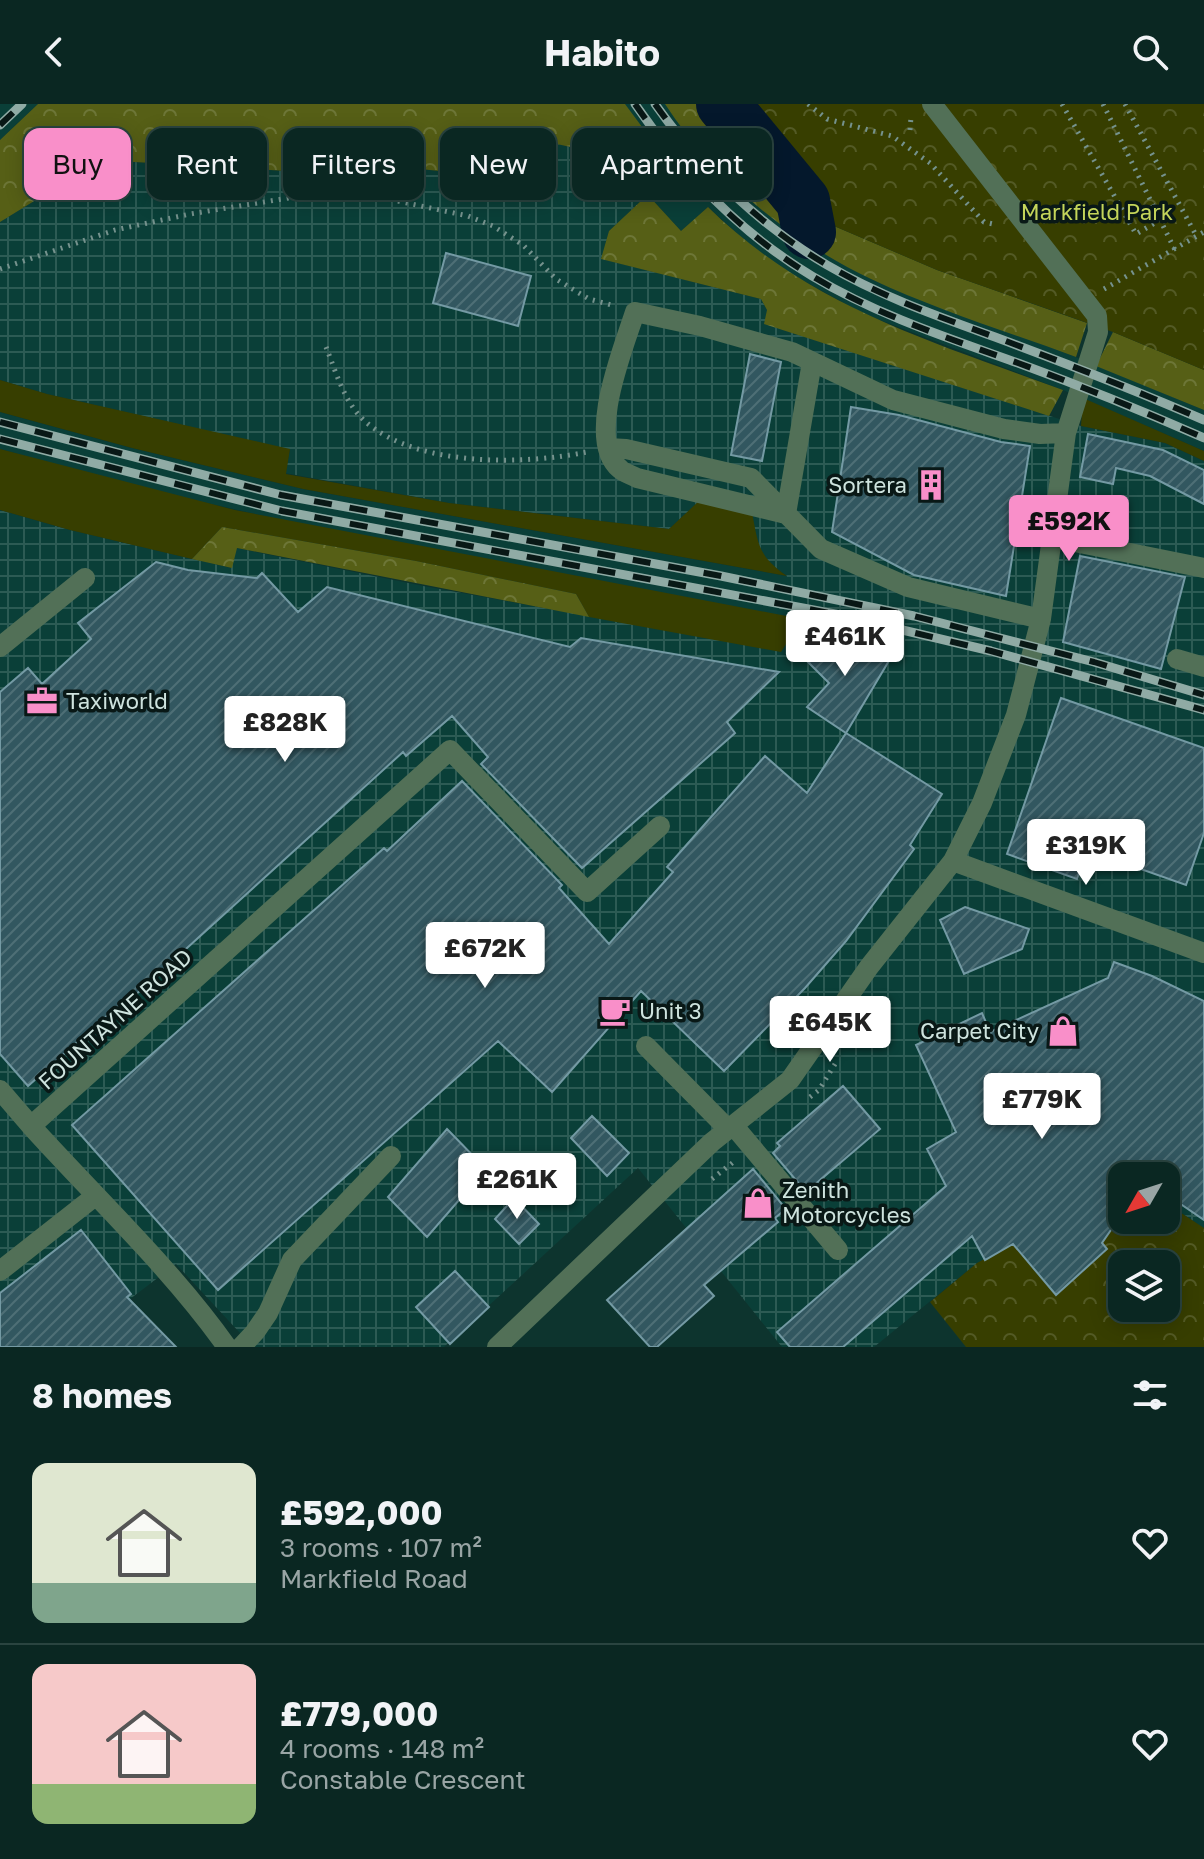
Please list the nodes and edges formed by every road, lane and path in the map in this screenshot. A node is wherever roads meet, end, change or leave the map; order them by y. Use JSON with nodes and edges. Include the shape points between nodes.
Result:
{"nodes":[{"id":1,"x":808,"y":104,"type":"edge"},
{"id":2,"x":932,"y":104,"type":"edge"},
{"id":3,"x":1062,"y":104,"type":"edge"},
{"id":4,"x":1103,"y":104,"type":"edge"},
{"id":5,"x":1125,"y":104,"type":"edge"},
{"id":6,"x":1160,"y":220,"type":"junction"},
{"id":7,"x":1029,"y":231,"type":"junction"},
{"id":8,"x":1204,"y":232,"type":"edge"},
{"id":9,"x":1197,"y":237,"type":"junction"},
{"id":10,"x":1175,"y":250,"type":"junction"},
{"id":11,"x":0,"y":269,"type":"edge"},
{"id":12,"x":1085,"y":300,"type":"junction"},
{"id":13,"x":635,"y":312,"type":"junction"},
{"id":14,"x":326,"y":347,"type":"dead end"},
{"id":15,"x":812,"y":362,"type":"junction"},
{"id":16,"x":1066,"y":433,"type":"junction"},
{"id":17,"x":608,"y":448,"type":"junction"},
{"id":18,"x":786,"y":514,"type":"junction"},
{"id":19,"x":1050,"y":537,"type":"junction"},
{"id":20,"x":1204,"y":568,"type":"edge"},
{"id":21,"x":85,"y":578,"type":"dead end"},
{"id":22,"x":1041,"y":619,"type":"junction"},
{"id":23,"x":0,"y":647,"type":"edge"},
{"id":24,"x":1177,"y":659,"type":"dead end"},
{"id":25,"x":1204,"y":667,"type":"edge"},
{"id":26,"x":660,"y":826,"type":"dead end"},
{"id":27,"x":953,"y":861,"type":"junction"},
{"id":28,"x":1204,"y":953,"type":"edge"},
{"id":29,"x":646,"y":1046,"type":"dead end"},
{"id":30,"x":0,"y":1090,"type":"edge"},
{"id":31,"x":31,"y":1126,"type":"junction"},
{"id":32,"x":730,"y":1127,"type":"junction"},
{"id":33,"x":391,"y":1156,"type":"dead end"},
{"id":34,"x":94,"y":1197,"type":"junction"},
{"id":35,"x":838,"y":1250,"type":"dead end"},
{"id":36,"x":0,"y":1271,"type":"edge"},
{"id":37,"x":227,"y":1347,"type":"edge"},
{"id":38,"x":241,"y":1347,"type":"edge"},
{"id":39,"x":497,"y":1347,"type":"edge"}],
"edges":[{"from":1,"to":7,"type":"path","via":[[827,119],[892,136],[930,163],[984,222]]},
{"from":2,"to":7,"type":"street"},
{"from":3,"to":6,"type":"path","via":[[1136,234]]},
{"from":4,"to":6,"type":"path"},
{"from":5,"to":9,"type":"path"},
{"from":6,"to":10,"type":"path"},
{"from":7,"to":12,"type":"street"},
{"from":8,"to":9,"type":"path"},
{"from":9,"to":10,"type":"path"},
{"from":10,"to":12,"type":"path"},
{"from":11,"to":13,"type":"path","via":[[115,230],[190,214],[301,196],[374,196],[493,226],[523,245],[556,279],[589,299]]},
{"from":12,"to":16,"type":"street","via":[[1097,316],[1098,332]]},
{"from":13,"to":15,"type":"street","via":[[715,330]]},
{"from":13,"to":17,"type":"street","via":[[608,400]]},
{"from":14,"to":17,"type":"path","via":[[357,412],[391,440],[482,460],[549,460]]},
{"from":15,"to":16,"type":"street","via":[[893,400],[1004,429]]},
{"from":15,"to":18,"type":"street"},
{"from":16,"to":19,"type":"street"},
{"from":17,"to":18,"type":"street","via":[[751,478]]},
{"from":17,"to":18,"type":"street","via":[[618,468],[637,478]]},
{"from":18,"to":22,"type":"street","via":[[821,549],[908,587]]},
{"from":19,"to":20,"type":"street"},
{"from":19,"to":22,"type":"street"},
{"from":21,"to":23,"type":"street"},
{"from":22,"to":27,"type":"street","via":[[1016,715]]},
{"from":24,"to":25,"type":"street"},
{"from":26,"to":31,"type":"street","name":"FOUNTAYNE ROAD","via":[[587,892],[450,750]]},
{"from":27,"to":28,"type":"street"},
{"from":27,"to":32,"type":"street","via":[[869,967],[790,1080]]},
{"from":29,"to":32,"type":"street"},
{"from":30,"to":31,"type":"street"},
{"from":31,"to":34,"type":"street"},
{"from":32,"to":35,"type":"street"},
{"from":32,"to":39,"type":"street"},
{"from":33,"to":38,"type":"street","via":[[292,1260],[268,1313]]},
{"from":34,"to":36,"type":"street"},
{"from":34,"to":37,"type":"street","via":[[159,1263]]}]}
